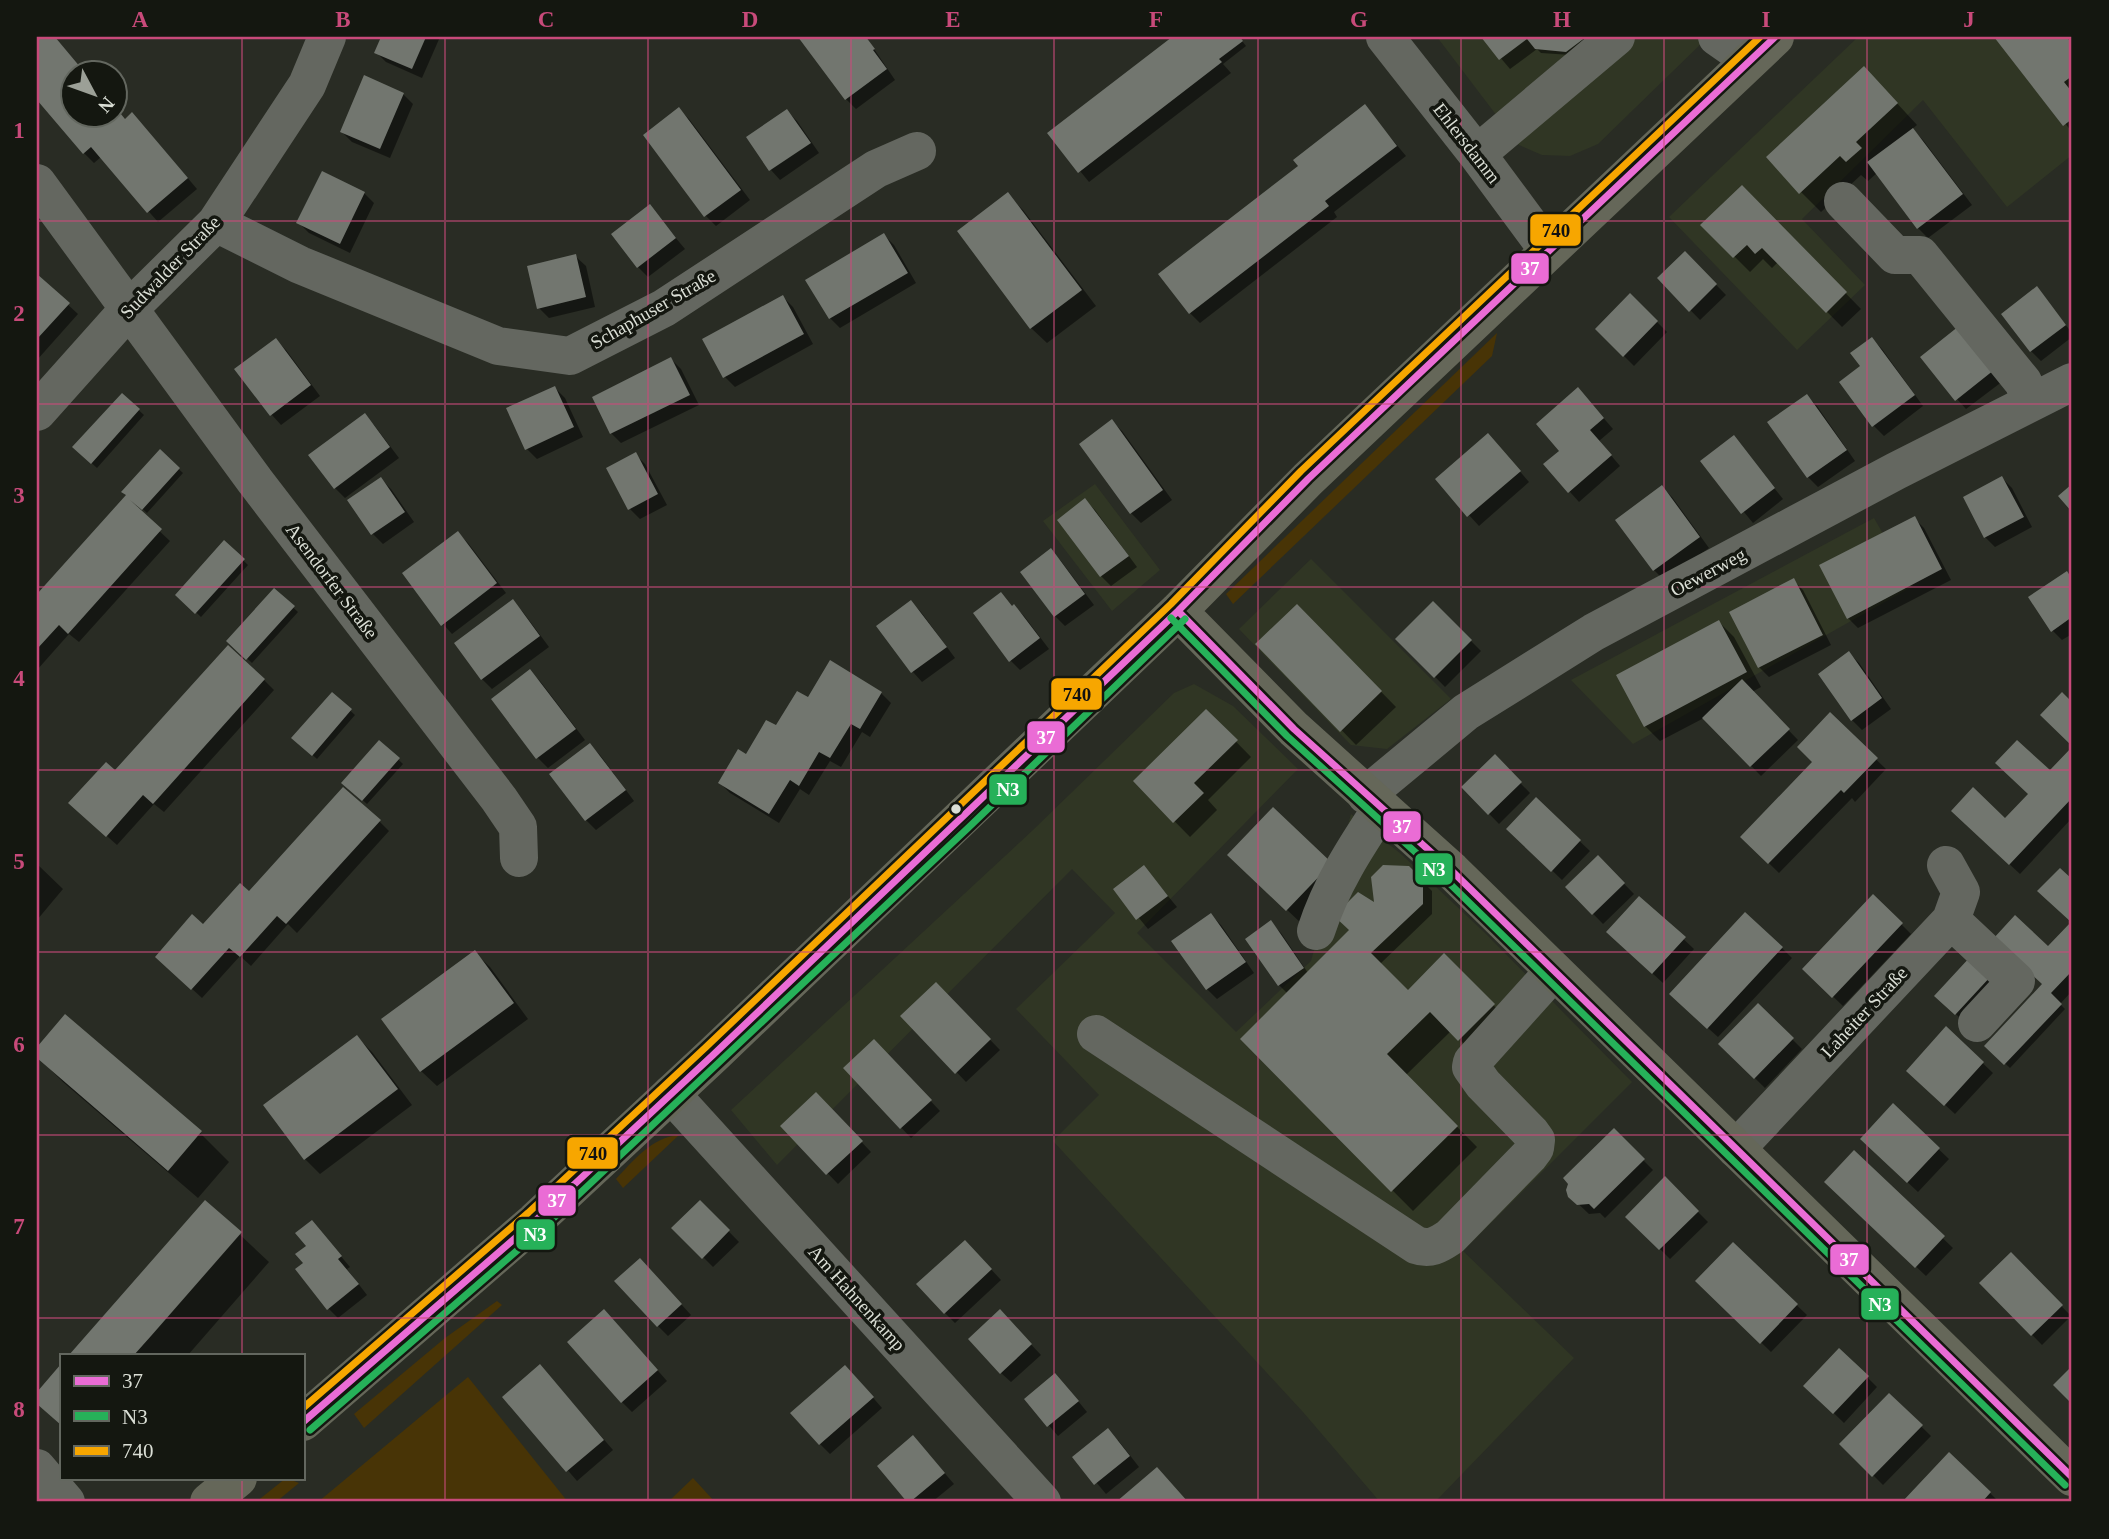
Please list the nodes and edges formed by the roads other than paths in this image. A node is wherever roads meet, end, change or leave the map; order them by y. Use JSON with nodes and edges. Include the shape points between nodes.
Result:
{"nodes":[{"id":1,"x":327,"y":37,"type":"edge"},
{"id":2,"x":1385,"y":37,"type":"edge"},
{"id":3,"x":1616,"y":37,"type":"edge"},
{"id":4,"x":1717,"y":37,"type":"edge"},
{"id":5,"x":1763,"y":48,"type":"edge"},
{"id":6,"x":917,"y":151,"type":"dead end"},
{"id":7,"x":1477,"y":154,"type":"junction"},
{"id":8,"x":37,"y":183,"type":"edge"},
{"id":9,"x":1843,"y":201,"type":"dead end"},
{"id":10,"x":216,"y":223,"type":"junction"},
{"id":11,"x":1548,"y":250,"type":"junction"},
{"id":12,"x":129,"y":309,"type":"junction"},
{"id":13,"x":2072,"y":382,"type":"edge"},
{"id":14,"x":2032,"y":402,"type":"junction"},
{"id":15,"x":37,"y":412,"type":"edge"},
{"id":16,"x":1178,"y":611,"type":"junction"},
{"id":17,"x":1374,"y":802,"type":"junction"},
{"id":18,"x":519,"y":858,"type":"dead end"},
{"id":19,"x":1946,"y":865,"type":"dead end"},
{"id":20,"x":1951,"y":920,"type":"junction"},
{"id":21,"x":1316,"y":930,"type":"dead end"},
{"id":22,"x":1554,"y":971,"type":"junction"},
{"id":23,"x":1977,"y":1023,"type":"dead end"},
{"id":24,"x":1096,"y":1034,"type":"dead end"},
{"id":25,"x":671,"y":1094,"type":"junction"},
{"id":26,"x":1736,"y":1149,"type":"junction"},
{"id":27,"x":304,"y":1421,"type":"edge"},
{"id":28,"x":37,"y":1468,"type":"edge"},
{"id":29,"x":2072,"y":1477,"type":"edge"},
{"id":30,"x":236,"y":1480,"type":"edge"},
{"id":31,"x":66,"y":1502,"type":"edge"},
{"id":32,"x":209,"y":1502,"type":"edge"},
{"id":33,"x":1042,"y":1502,"type":"edge"}],
"edges":[{"from":1,"to":10,"type":"street","name":"Sudwalder Straße","via":[[307,85]]},
{"from":2,"to":7,"type":"street","name":"Ehlersdamm"},
{"from":3,"to":7,"type":"street"},
{"from":4,"to":5,"type":"street"},
{"from":5,"to":11,"type":"main road"},
{"from":6,"to":10,"type":"street","name":"Schaphuser Straße","via":[[876,169],[664,308],[570,356],[498,346],[300,265]]},
{"from":7,"to":11,"type":"street","name":"Ehlersdamm"},
{"from":8,"to":12,"type":"street","name":"Asendorfer Straße"},
{"from":9,"to":14,"type":"street","via":[[1895,255],[1920,255],[2023,383]]},
{"from":10,"to":12,"type":"street","name":"Sudwalder Straße"},
{"from":11,"to":16,"type":"main road","via":[[1308,479]]},
{"from":12,"to":15,"type":"street","name":"Sudwalder Straße"},
{"from":12,"to":18,"type":"street","name":"Asendorfer Straße","via":[[499,799],[518,827]]},
{"from":13,"to":14,"type":"street","name":"Oewerweg"},
{"from":14,"to":17,"type":"street","name":"Oewerweg","via":[[1594,632],[1466,712]]},
{"from":16,"to":17,"type":"main road","via":[[1294,729]]},
{"from":16,"to":25,"type":"main road"},
{"from":17,"to":21,"type":"street","name":"Oewerweg"},
{"from":17,"to":22,"type":"main road"},
{"from":19,"to":20,"type":"street","via":[[1961,892]]},
{"from":20,"to":23,"type":"street","via":[[2016,981]]},
{"from":20,"to":26,"type":"street","name":"Laheiter Straße"},
{"from":22,"to":24,"type":"street","via":[[1471,1067],[1531,1133],[1535,1148],[1450,1237],[1427,1248]]},
{"from":22,"to":26,"type":"main road"},
{"from":25,"to":27,"type":"main road","via":[[535,1221]]},
{"from":25,"to":33,"type":"street","name":"Am Hahnenkamp"},
{"from":26,"to":29,"type":"main road"},
{"from":28,"to":31,"type":"street"},
{"from":30,"to":32,"type":"main road"}]}
